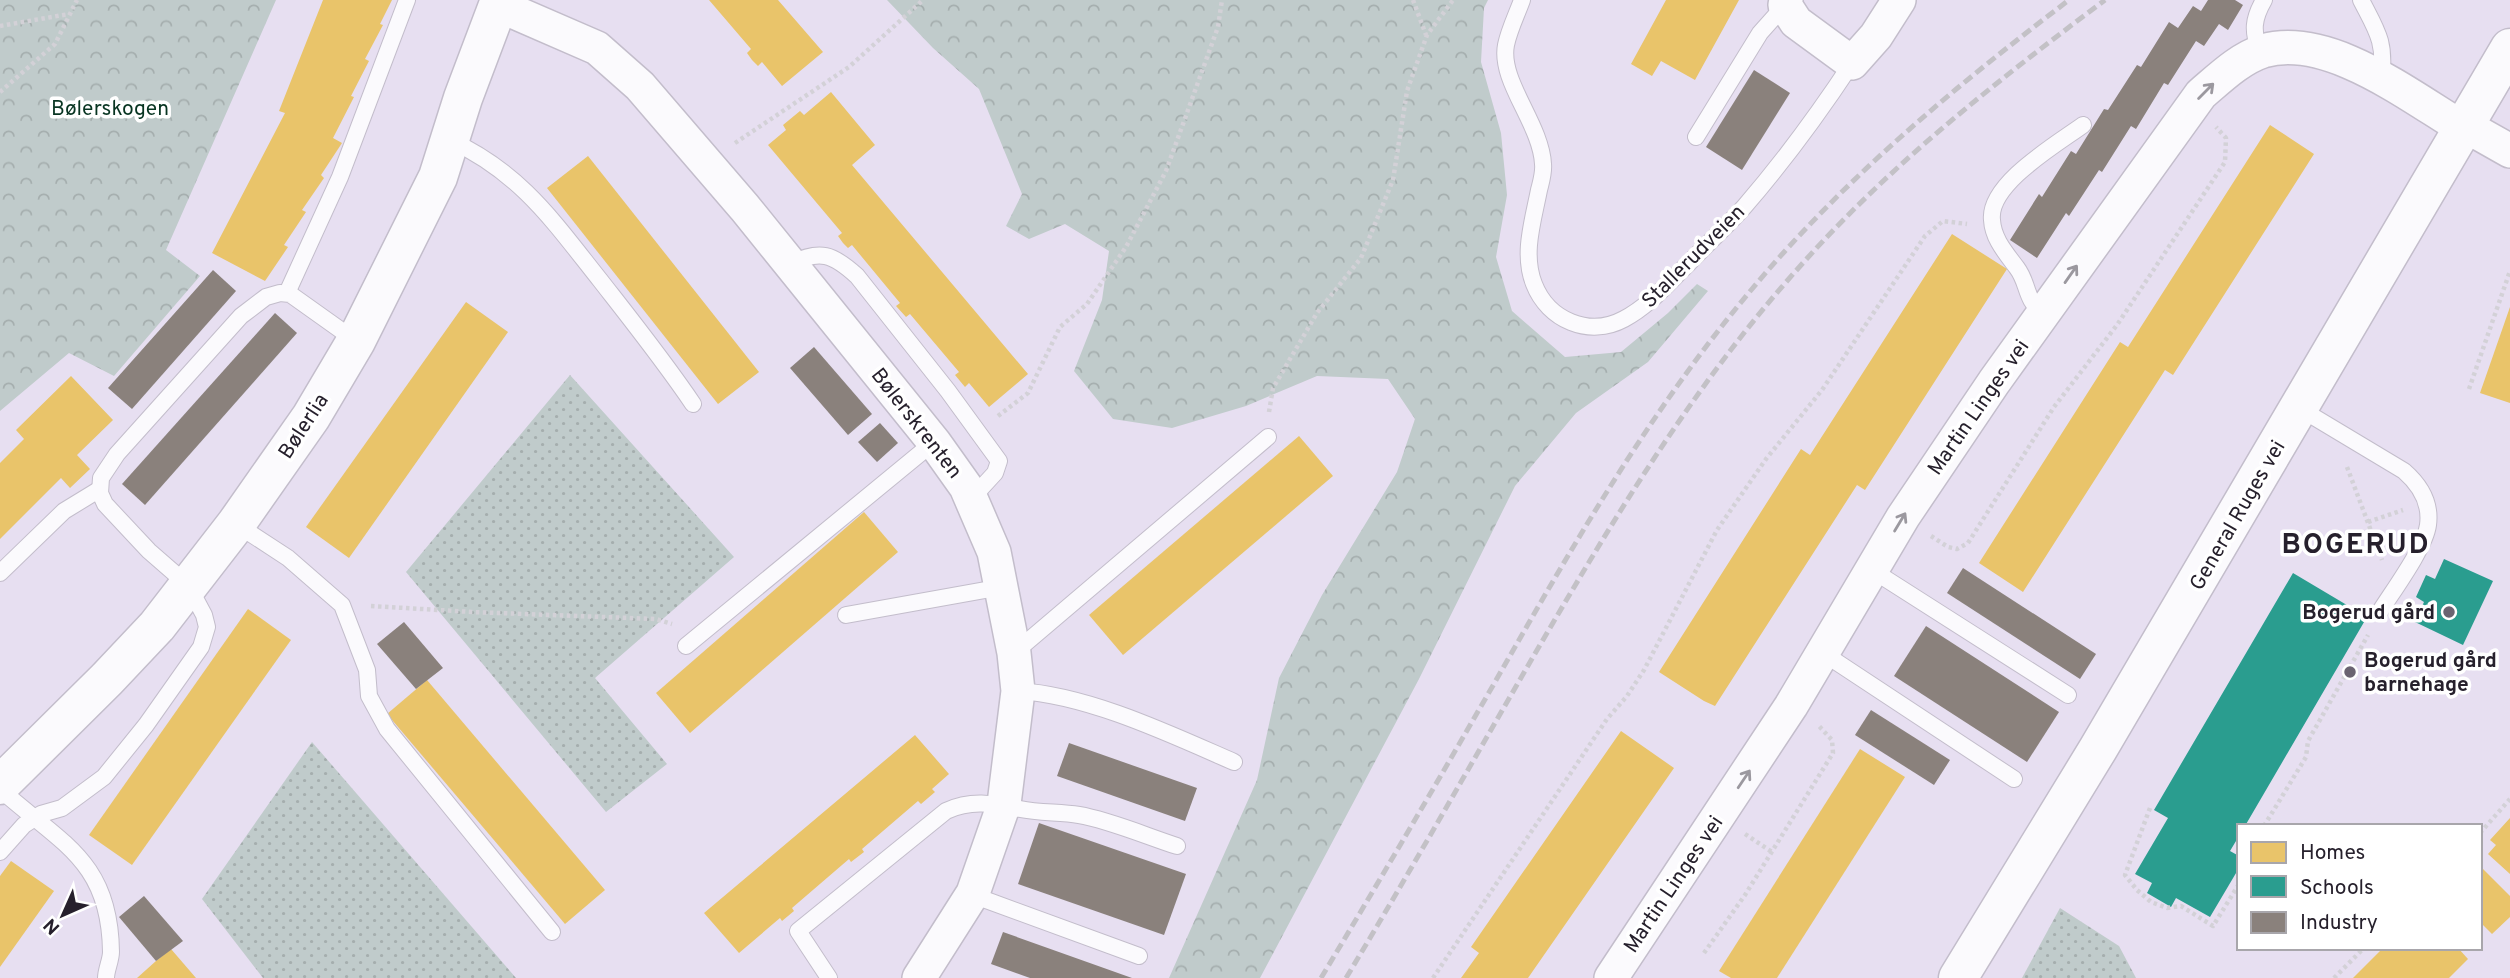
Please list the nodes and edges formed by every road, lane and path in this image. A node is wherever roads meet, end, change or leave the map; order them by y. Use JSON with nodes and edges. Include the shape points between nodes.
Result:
{"nodes":[{"id":1,"x":77,"y":0,"type":"edge"},
{"id":2,"x":407,"y":0,"type":"edge"},
{"id":3,"x":923,"y":0,"type":"edge"},
{"id":4,"x":1222,"y":0,"type":"edge"},
{"id":5,"x":1413,"y":0,"type":"edge"},
{"id":6,"x":1453,"y":0,"type":"edge"},
{"id":7,"x":1522,"y":0,"type":"edge"},
{"id":8,"x":1899,"y":0,"type":"edge"},
{"id":9,"x":2264,"y":0,"type":"edge"},
{"id":10,"x":2361,"y":0,"type":"edge"},
{"id":11,"x":499,"y":3,"type":"edge"},
{"id":12,"x":1786,"y":3,"type":"edge"},
{"id":13,"x":70,"y":13,"type":"junction"},
{"id":14,"x":0,"y":26,"type":"edge"},
{"id":15,"x":1427,"y":36,"type":"junction"},
{"id":16,"x":2510,"y":48,"type":"edge"},
{"id":17,"x":2260,"y":52,"type":"junction"},
{"id":18,"x":1852,"y":63,"type":"junction"},
{"id":19,"x":2381,"y":79,"type":"junction"},
{"id":20,"x":0,"y":92,"type":"edge"},
{"id":21,"x":2193,"y":105,"type":"junction"},
{"id":22,"x":2082,"y":125,"type":"dead end"},
{"id":23,"x":2464,"y":126,"type":"junction"},
{"id":24,"x":1696,"y":137,"type":"dead end"},
{"id":25,"x":450,"y":140,"type":"junction"},
{"id":26,"x":2510,"y":151,"type":"edge"},
{"id":27,"x":707,"y":165,"type":"junction"},
{"id":28,"x":1996,"y":237,"type":"junction"},
{"id":29,"x":790,"y":264,"type":"junction"},
{"id":30,"x":2510,"y":271,"type":"edge"},
{"id":31,"x":287,"y":293,"type":"junction"},
{"id":32,"x":2043,"y":314,"type":"junction"},
{"id":33,"x":356,"y":341,"type":"junction"},
{"id":34,"x":2469,"y":389,"type":"dead end"},
{"id":35,"x":693,"y":404,"type":"dead end"},
{"id":36,"x":959,"y":406,"type":"junction"},
{"id":37,"x":2299,"y":408,"type":"junction"},
{"id":38,"x":2334,"y":430,"type":"junction"},
{"id":39,"x":1266,"y":439,"type":"joint"},
{"id":40,"x":934,"y":442,"type":"junction"},
{"id":41,"x":100,"y":489,"type":"junction"},
{"id":42,"x":971,"y":499,"type":"junction"},
{"id":43,"x":2427,"y":502,"type":"junction"},
{"id":44,"x":1903,"y":517,"type":"junction"},
{"id":45,"x":2368,"y":522,"type":"junction"},
{"id":46,"x":236,"y":524,"type":"junction"},
{"id":47,"x":1872,"y":570,"type":"junction"},
{"id":48,"x":0,"y":573,"type":"edge"},
{"id":49,"x":188,"y":585,"type":"junction"},
{"id":50,"x":1002,"y":587,"type":"junction"},
{"id":51,"x":2393,"y":589,"type":"junction"},
{"id":52,"x":342,"y":605,"type":"junction"},
{"id":53,"x":2379,"y":613,"type":"joint"},
{"id":54,"x":846,"y":615,"type":"dead end"},
{"id":55,"x":702,"y":632,"type":"junction"},
{"id":56,"x":686,"y":646,"type":"dead end"},
{"id":57,"x":1014,"y":653,"type":"junction"},
{"id":58,"x":1823,"y":653,"type":"junction"},
{"id":59,"x":1017,"y":691,"type":"junction"},
{"id":60,"x":2068,"y":695,"type":"dead end"},
{"id":61,"x":1791,"y":706,"type":"junction"},
{"id":62,"x":1234,"y":762,"type":"dead end"},
{"id":63,"x":2014,"y":779,"type":"dead end"},
{"id":64,"x":0,"y":787,"type":"edge"},
{"id":65,"x":2510,"y":799,"type":"edge"},
{"id":66,"x":1004,"y":804,"type":"junction"},
{"id":67,"x":2150,"y":808,"type":"dead end"},
{"id":68,"x":35,"y":818,"type":"junction"},
{"id":69,"x":2264,"y":824,"type":"edge"},
{"id":70,"x":2482,"y":831,"type":"edge"},
{"id":71,"x":1177,"y":846,"type":"dead end"},
{"id":72,"x":0,"y":852,"type":"edge"},
{"id":73,"x":2237,"y":887,"type":"edge"},
{"id":74,"x":973,"y":893,"type":"junction"},
{"id":75,"x":552,"y":932,"type":"dead end"},
{"id":76,"x":2362,"y":950,"type":"edge"},
{"id":77,"x":1704,"y":953,"type":"dead end"},
{"id":78,"x":1139,"y":956,"type":"dead end"},
{"id":79,"x":923,"y":977,"type":"edge"},
{"id":80,"x":106,"y":978,"type":"edge"},
{"id":81,"x":829,"y":978,"type":"edge"},
{"id":82,"x":1433,"y":978,"type":"edge"},
{"id":83,"x":1611,"y":978,"type":"edge"},
{"id":84,"x":1958,"y":978,"type":"edge"},
{"id":85,"x":2334,"y":978,"type":"edge"}],
"edges":[{"from":1,"to":13,"type":"path"},
{"from":2,"to":31,"type":"lane","via":[[340,177]]},
{"from":3,"to":27,"type":"path","via":[[849,67]]},
{"from":4,"to":36,"type":"path","via":[[1218,27],[1167,171],[1126,247],[1087,304],[1060,327],[1028,393],[998,416]]},
{"from":5,"to":15,"type":"path"},
{"from":6,"to":15,"type":"path"},
{"from":7,"to":18,"type":"lane","name":"Stallerudveien","via":[[1506,45],[1506,66],[1540,142],[1544,167],[1528,264],[1543,303],[1577,325],[1599,327],[1622,321],[1645,307],[1743,208]]},
{"from":8,"to":18,"type":"street","name":"Stallerudveien"},
{"from":9,"to":17,"type":"lane","via":[[2253,24]]},
{"from":10,"to":19,"type":"lane","via":[[2378,32],[2384,57]]},
{"from":11,"to":25,"type":"main road","name":"Bølerlia"},
{"from":11,"to":27,"type":"street","name":"Bølerskrenten","via":[[597,48],[639,86]]},
{"from":12,"to":18,"type":"street","via":[[1796,22]]},
{"from":12,"to":24,"type":"lane","via":[[1760,33]]},
{"from":13,"to":14,"type":"path"},
{"from":13,"to":20,"type":"path","via":[[55,44]]},
{"from":15,"to":39,"type":"path","via":[[1407,90],[1393,180],[1361,258],[1317,313],[1273,388]]},
{"from":16,"to":23,"type":"main road","name":"General Ruges vei"},
{"from":17,"to":19,"type":"street","name":"Martin Linges vei","via":[[2286,47],[2321,52]]},
{"from":21,"to":17,"type":"street","name":"Martin Linges vei","one_way":true,"via":[[2231,68]]},
{"from":19,"to":23,"type":"street","name":"Martin Linges vei"},
{"from":32,"to":21,"type":"street","name":"Martin Linges vei","one_way":true},
{"from":21,"to":44,"type":"path","via":[[2226,138],[2225,162],[2117,325],[2054,407],[1968,543],[1957,549],[1948,547]]},
{"from":22,"to":28,"type":"lane","via":[[2019,172],[1998,195],[1991,218]]},
{"from":23,"to":26,"type":"street","name":"Martin Linges vei"},
{"from":23,"to":37,"type":"main road","name":"General Ruges vei"},
{"from":25,"to":33,"type":"main road","name":"Bølerlia","via":[[438,177]]},
{"from":25,"to":35,"type":"lane","via":[[510,176],[537,201]]},
{"from":27,"to":29,"type":"street","name":"Bølerskrenten"},
{"from":28,"to":32,"type":"lane","via":[[2019,271],[2032,305]]},
{"from":28,"to":82,"type":"path","via":[[1965,223],[1943,220],[1925,236],[1822,390],[1766,458],[1717,530],[1628,696],[1607,719]]},
{"from":29,"to":36,"type":"lane","via":[[807,256],[825,255],[841,262],[857,276]]},
{"from":29,"to":40,"type":"street","name":"Bølerskrenten"},
{"from":30,"to":34,"type":"path"},
{"from":31,"to":33,"type":"lane"},
{"from":31,"to":41,"type":"lane","via":[[266,296],[241,316],[117,454],[101,478]]},
{"from":32,"to":44,"type":"street","name":"Martin Linges vei"},
{"from":33,"to":46,"type":"main road","name":"Bølerlia","via":[[311,417]]},
{"from":36,"to":42,"type":"lane","via":[[999,461],[995,473]]},
{"from":37,"to":38,"type":"lane"},
{"from":37,"to":84,"type":"main road","name":"General Ruges vei"},
{"from":38,"to":43,"type":"lane","via":[[2404,471],[2418,483]]},
{"from":38,"to":45,"type":"path"},
{"from":39,"to":57,"type":"lane"},
{"from":40,"to":42,"type":"street","name":"Bølerskrenten"},
{"from":40,"to":55,"type":"lane"},
{"from":41,"to":48,"type":"lane","via":[[64,511]]},
{"from":41,"to":49,"type":"lane","via":[[105,504]]},
{"from":42,"to":50,"type":"street","name":"Bølerskrenten","via":[[994,552]]},
{"from":43,"to":45,"type":"path"},
{"from":43,"to":51,"type":"lane","via":[[2428,526]]},
{"from":47,"to":44,"type":"street","name":"Martin Linges vei","one_way":true},
{"from":45,"to":51,"type":"path"},
{"from":46,"to":49,"type":"main road","name":"Bølerlia"},
{"from":46,"to":52,"type":"lane","via":[[288,558]]},
{"from":47,"to":58,"type":"street","name":"Martin Linges vei"},
{"from":47,"to":60,"type":"lane"},
{"from":49,"to":64,"type":"main road","name":"Bølerlia","via":[[157,626]]},
{"from":49,"to":68,"type":"lane","via":[[207,627],[201,648],[104,777],[62,808]]},
{"from":50,"to":54,"type":"lane"},
{"from":50,"to":57,"type":"street","name":"Bølerskrenten"},
{"from":51,"to":53,"type":"lane"},
{"from":52,"to":55,"type":"path","via":[[656,619]]},
{"from":52,"to":75,"type":"lane","via":[[367,670],[369,696],[387,729]]},
{"from":53,"to":69,"type":"path","via":[[2308,741],[2306,757]]},
{"from":55,"to":56,"type":"lane"},
{"from":57,"to":59,"type":"street","name":"Bølerskrenten"},
{"from":58,"to":61,"type":"street","name":"Martin Linges vei"},
{"from":58,"to":63,"type":"lane"},
{"from":59,"to":62,"type":"lane","via":[[1080,703],[1166,732]]},
{"from":59,"to":66,"type":"street","name":"Bølerskrenten"},
{"from":61,"to":77,"type":"path","via":[[1832,740],[1833,753]]},
{"from":83,"to":61,"type":"street","name":"Martin Linges vei","one_way":true},
{"from":64,"to":68,"type":"lane"},
{"from":65,"to":70,"type":"path"},
{"from":66,"to":71,"type":"lane","via":[[1020,810],[1080,815]]},
{"from":66,"to":74,"type":"street","name":"Bølerskrenten"},
{"from":66,"to":81,"type":"lane","via":[[976,803],[946,811],[798,931]]},
{"from":67,"to":73,"type":"path","via":[[2125,875],[2137,890],[2151,902],[2167,908],[2181,906],[2213,926]]},
{"from":68,"to":72,"type":"lane"},
{"from":68,"to":80,"type":"lane","via":[[80,858],[96,879],[106,902],[111,954]]},
{"from":74,"to":78,"type":"lane"},
{"from":74,"to":79,"type":"street","name":"Bølerskrenten"},
{"from":76,"to":85,"type":"path"}]}
